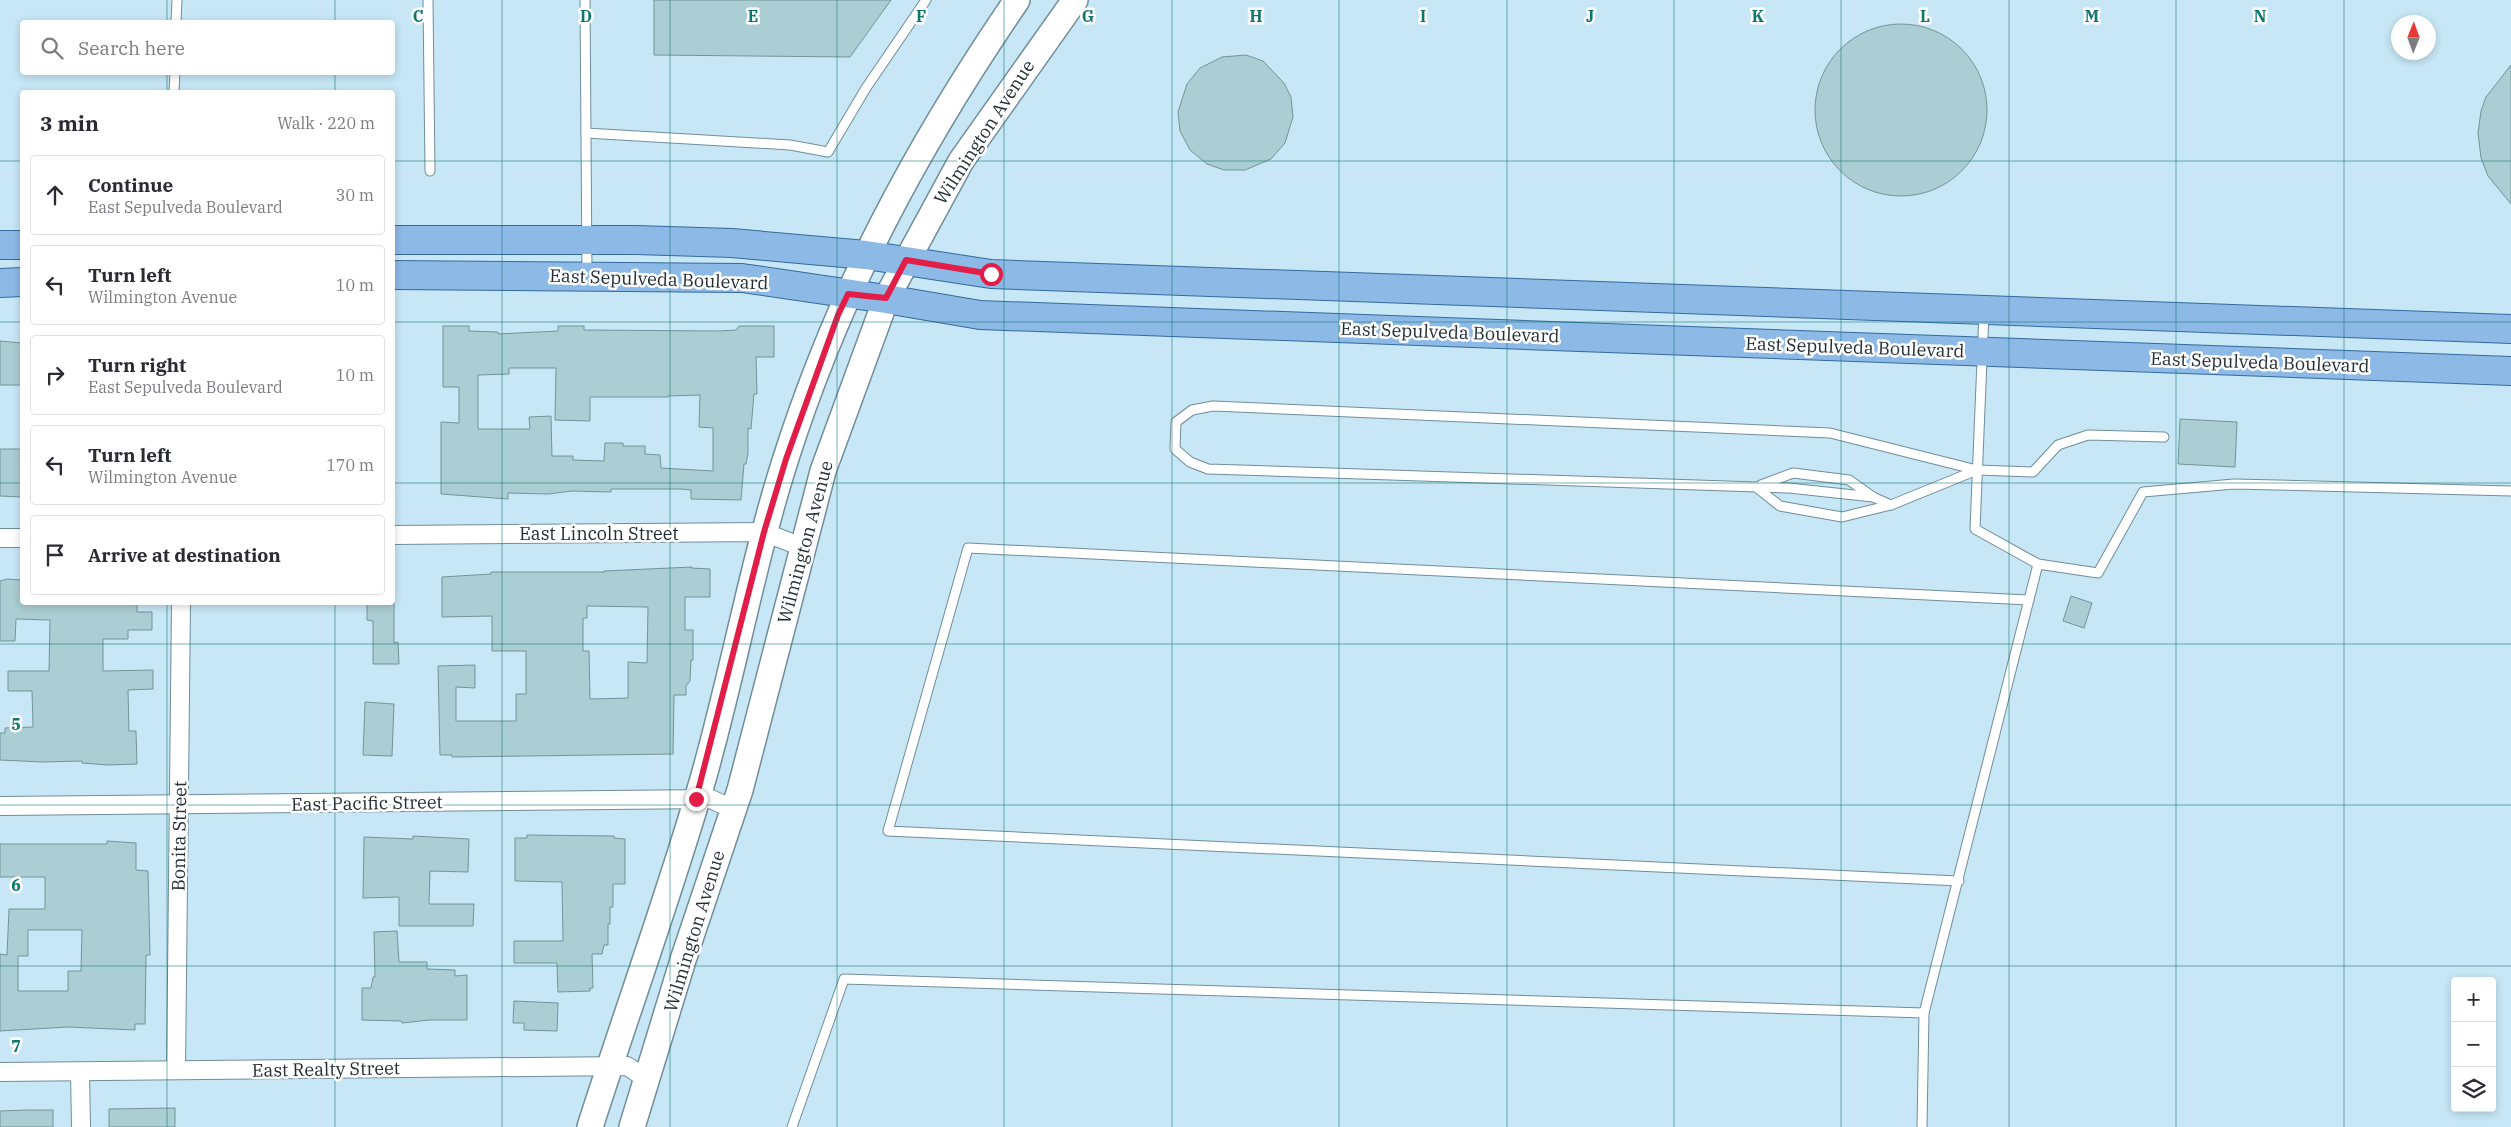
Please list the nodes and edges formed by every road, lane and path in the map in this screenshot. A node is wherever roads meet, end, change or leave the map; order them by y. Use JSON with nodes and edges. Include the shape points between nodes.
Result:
{"nodes":[{"id":1,"x":177,"y":0,"type":"edge"},
{"id":2,"x":428,"y":0,"type":"edge"},
{"id":3,"x":585,"y":0,"type":"edge"},
{"id":4,"x":926,"y":0,"type":"edge"},
{"id":5,"x":1017,"y":0,"type":"edge"},
{"id":6,"x":1075,"y":0,"type":"edge"},
{"id":7,"x":176,"y":20,"type":"edge"},
{"id":8,"x":175,"y":75,"type":"edge"},
{"id":9,"x":174,"y":90,"type":"edge"},
{"id":10,"x":586,"y":133,"type":"junction"},
{"id":11,"x":430,"y":171,"type":"dead end"},
{"id":12,"x":395,"y":240,"type":"edge"},
{"id":13,"x":587,"y":240,"type":"junction"},
{"id":14,"x":0,"y":245,"type":"edge"},
{"id":15,"x":20,"y":245,"type":"edge"},
{"id":16,"x":866,"y":255,"type":"junction"},
{"id":17,"x":906,"y":260,"type":"junction"},
{"id":18,"x":395,"y":275,"type":"edge"},
{"id":19,"x":587,"y":276,"type":"junction"},
{"id":20,"x":20,"y":282,"type":"edge"},
{"id":21,"x":0,"y":283,"type":"edge"},
{"id":22,"x":848,"y":294,"type":"junction"},
{"id":23,"x":886,"y":298,"type":"junction"},
{"id":24,"x":1984,"y":312,"type":"junction"},
{"id":25,"x":2511,"y":329,"type":"edge"},
{"id":26,"x":1982,"y":352,"type":"junction"},
{"id":27,"x":2511,"y":371,"type":"edge"},
{"id":28,"x":2164,"y":437,"type":"dead end"},
{"id":29,"x":1977,"y":470,"type":"junction"},
{"id":30,"x":1756,"y":487,"type":"junction"},
{"id":31,"x":2511,"y":492,"type":"edge"},
{"id":32,"x":1873,"y":497,"type":"junction"},
{"id":33,"x":1890,"y":505,"type":"junction"},
{"id":34,"x":764,"y":532,"type":"junction"},
{"id":35,"x":395,"y":535,"type":"edge"},
{"id":36,"x":0,"y":538,"type":"edge"},
{"id":37,"x":20,"y":538,"type":"edge"},
{"id":38,"x":802,"y":547,"type":"junction"},
{"id":39,"x":2038,"y":564,"type":"junction"},
{"id":40,"x":2029,"y":600,"type":"junction"},
{"id":41,"x":181,"y":605,"type":"edge"},
{"id":42,"x":696,"y":799,"type":"junction"},
{"id":43,"x":179,"y":805,"type":"junction"},
{"id":44,"x":0,"y":806,"type":"edge"},
{"id":45,"x":732,"y":809,"type":"junction"},
{"id":46,"x":1959,"y":881,"type":"junction"},
{"id":47,"x":1924,"y":1013,"type":"junction"},
{"id":48,"x":610,"y":1066,"type":"junction"},
{"id":49,"x":176,"y":1070,"type":"junction"},
{"id":50,"x":0,"y":1072,"type":"edge"},
{"id":51,"x":80,"y":1072,"type":"junction"},
{"id":52,"x":648,"y":1080,"type":"junction"},
{"id":53,"x":81,"y":1127,"type":"edge"},
{"id":54,"x":590,"y":1127,"type":"edge"},
{"id":55,"x":632,"y":1127,"type":"edge"},
{"id":56,"x":792,"y":1127,"type":"edge"},
{"id":57,"x":1922,"y":1127,"type":"edge"}],
"edges":[{"from":1,"to":7,"type":"lane"},
{"from":2,"to":11,"type":"lane"},
{"from":3,"to":10,"type":"lane"},
{"from":4,"to":10,"type":"lane","via":[[866,88],[828,152],[790,145]]},
{"from":5,"to":16,"type":"main road","via":[[926,141]]},
{"from":6,"to":17,"type":"main road","name":"Wilmington Avenue","via":[[961,161]]},
{"from":8,"to":9,"type":"lane"},
{"from":10,"to":13,"type":"lane"},
{"from":12,"to":13,"type":"main road","name":"East Sepulveda Boulevard"},
{"from":13,"to":16,"type":"main road","name":"East Sepulveda Boulevard","via":[[732,243]]},
{"from":13,"to":19,"type":"lane"},
{"from":14,"to":15,"type":"main road"},
{"from":16,"to":17,"type":"main road","name":"East Sepulveda Boulevard"},
{"from":16,"to":22,"type":"main road"},
{"from":17,"to":23,"type":"main road","name":"Wilmington Avenue"},
{"from":17,"to":24,"type":"main road","name":"East Sepulveda Boulevard","via":[[991,274]]},
{"from":18,"to":19,"type":"main road","name":"East Sepulveda Boulevard"},
{"from":19,"to":22,"type":"main road","name":"East Sepulveda Boulevard","via":[[742,278]]},
{"from":20,"to":21,"type":"main road"},
{"from":22,"to":23,"type":"main road","name":"East Sepulveda Boulevard"},
{"from":22,"to":34,"type":"main road","via":[[786,459]]},
{"from":23,"to":26,"type":"main road","name":"East Sepulveda Boulevard","via":[[980,315]]},
{"from":23,"to":38,"type":"main road","name":"Wilmington Avenue","via":[[822,470]]},
{"from":24,"to":25,"type":"main road","name":"East Sepulveda Boulevard"},
{"from":24,"to":26,"type":"lane"},
{"from":26,"to":27,"type":"main road","name":"East Sepulveda Boulevard"},
{"from":26,"to":29,"type":"lane"},
{"from":28,"to":29,"type":"lane","via":[[2088,435],[2058,445],[2033,472]]},
{"from":29,"to":30,"type":"lane","via":[[1830,433],[1213,406],[1192,410],[1176,422],[1175,449],[1190,462],[1208,469]]},
{"from":29,"to":33,"type":"lane"},
{"from":29,"to":39,"type":"lane","via":[[1975,529]]},
{"from":30,"to":32,"type":"lane"},
{"from":30,"to":32,"type":"lane","via":[[1793,473],[1849,480]]},
{"from":30,"to":33,"type":"lane","via":[[1780,506],[1842,517]]},
{"from":31,"to":39,"type":"lane","via":[[2234,484],[2143,492],[2098,573]]},
{"from":32,"to":33,"type":"lane"},
{"from":34,"to":35,"type":"street","name":"East Lincoln Street"},
{"from":34,"to":38,"type":"street","name":"East Lincoln Street"},
{"from":34,"to":42,"type":"main road"},
{"from":36,"to":37,"type":"street"},
{"from":38,"to":45,"type":"main road","name":"Wilmington Avenue","via":[[740,790]]},
{"from":39,"to":40,"type":"lane"},
{"from":40,"to":46,"type":"lane"},
{"from":40,"to":46,"type":"lane","via":[[968,548],[888,831]]},
{"from":41,"to":43,"type":"street","name":"Bonita Street"},
{"from":42,"to":43,"type":"street","name":"East Pacific Street"},
{"from":42,"to":45,"type":"street","name":"East Pacific Street","via":[[711,799]]},
{"from":42,"to":48,"type":"main road"},
{"from":43,"to":44,"type":"street","name":"East Pacific Street"},
{"from":43,"to":49,"type":"street","name":"Bonita Street"},
{"from":45,"to":52,"type":"main road","name":"Wilmington Avenue"},
{"from":46,"to":47,"type":"lane"},
{"from":47,"to":56,"type":"lane","via":[[844,979]]},
{"from":47,"to":57,"type":"lane"},
{"from":48,"to":49,"type":"street","name":"East Realty Street"},
{"from":48,"to":52,"type":"street","name":"East Realty Street","via":[[627,1066]]},
{"from":48,"to":54,"type":"main road"},
{"from":49,"to":51,"type":"street","name":"East Realty Street"},
{"from":50,"to":51,"type":"street","name":"East Realty Street"},
{"from":51,"to":53,"type":"street"},
{"from":52,"to":55,"type":"main road","name":"Wilmington Avenue"}]}
